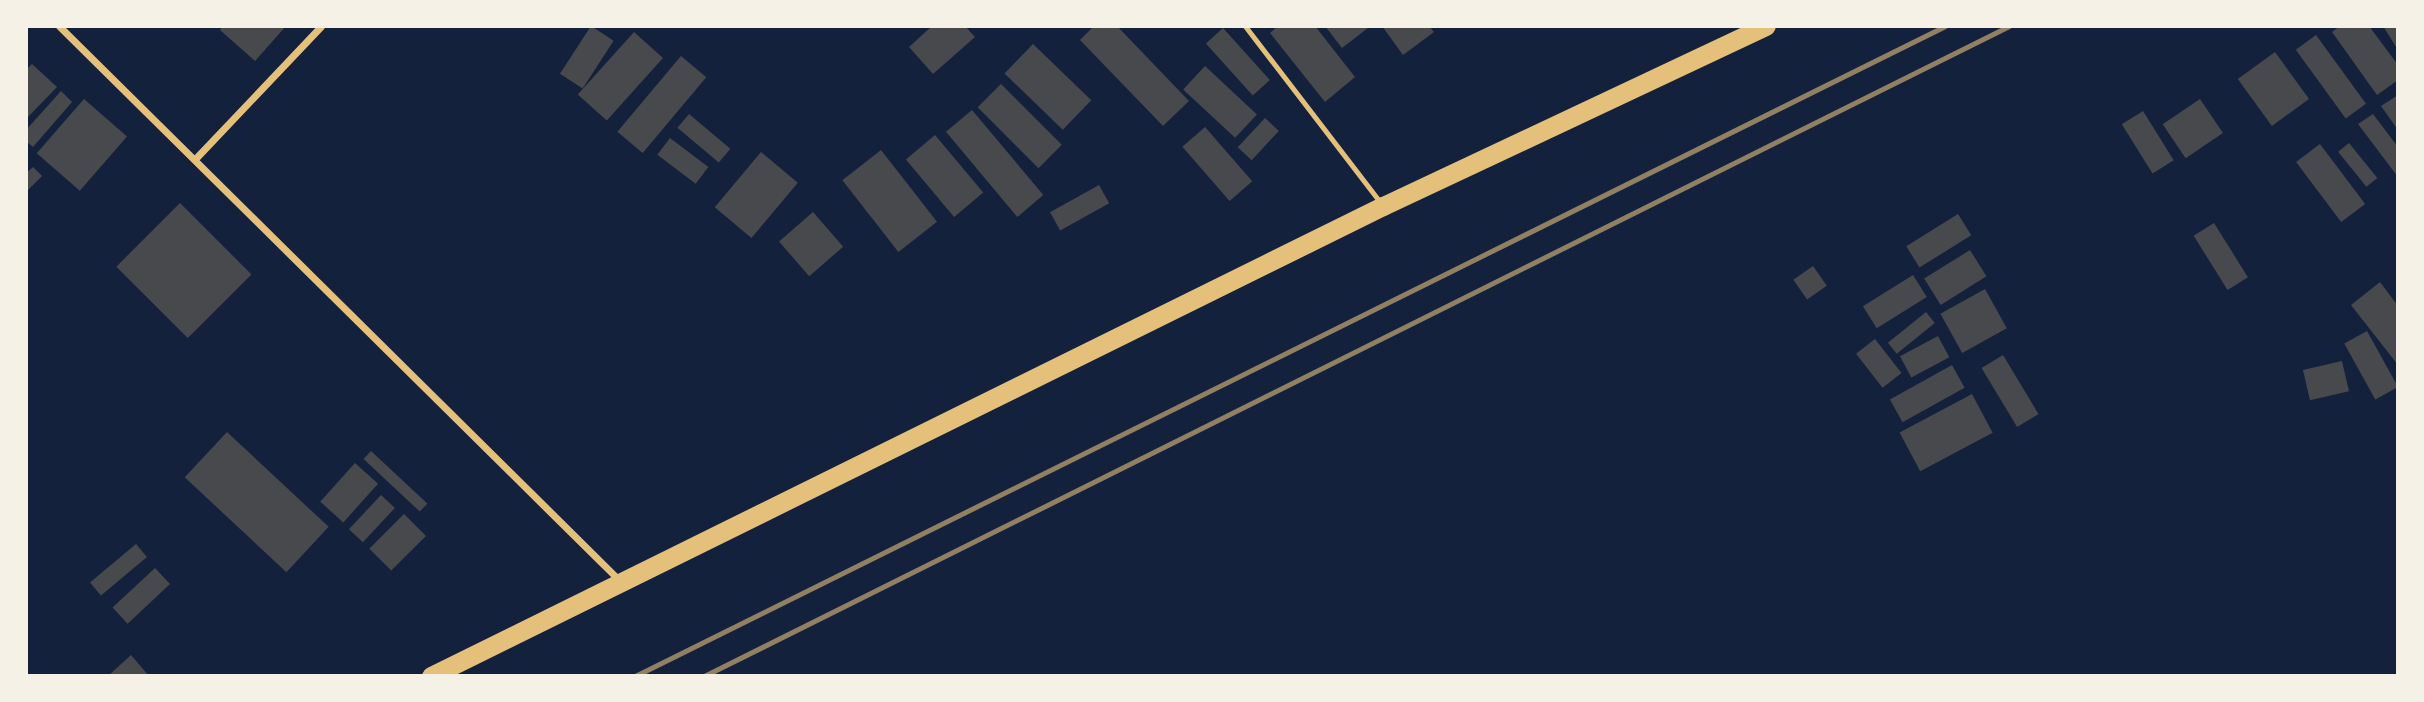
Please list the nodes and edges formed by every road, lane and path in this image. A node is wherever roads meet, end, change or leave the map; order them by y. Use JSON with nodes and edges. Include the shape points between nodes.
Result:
{"nodes":[{"id":1,"x":59,"y":26,"type":"edge"},
{"id":2,"x":321,"y":26,"type":"edge"},
{"id":3,"x":1245,"y":26,"type":"edge"},
{"id":4,"x":1766,"y":26,"type":"edge"},
{"id":5,"x":195,"y":159,"type":"junction"},
{"id":6,"x":1383,"y":206,"type":"junction"},
{"id":7,"x":621,"y":582,"type":"junction"},
{"id":8,"x":431,"y":676,"type":"edge"}],
"edges":[{"from":1,"to":5,"type":"street"},
{"from":2,"to":5,"type":"street"},
{"from":3,"to":6,"type":"lane"},
{"from":4,"to":6,"type":"highway"},
{"from":5,"to":7,"type":"street"},
{"from":6,"to":7,"type":"highway"},
{"from":7,"to":8,"type":"highway"}]}
